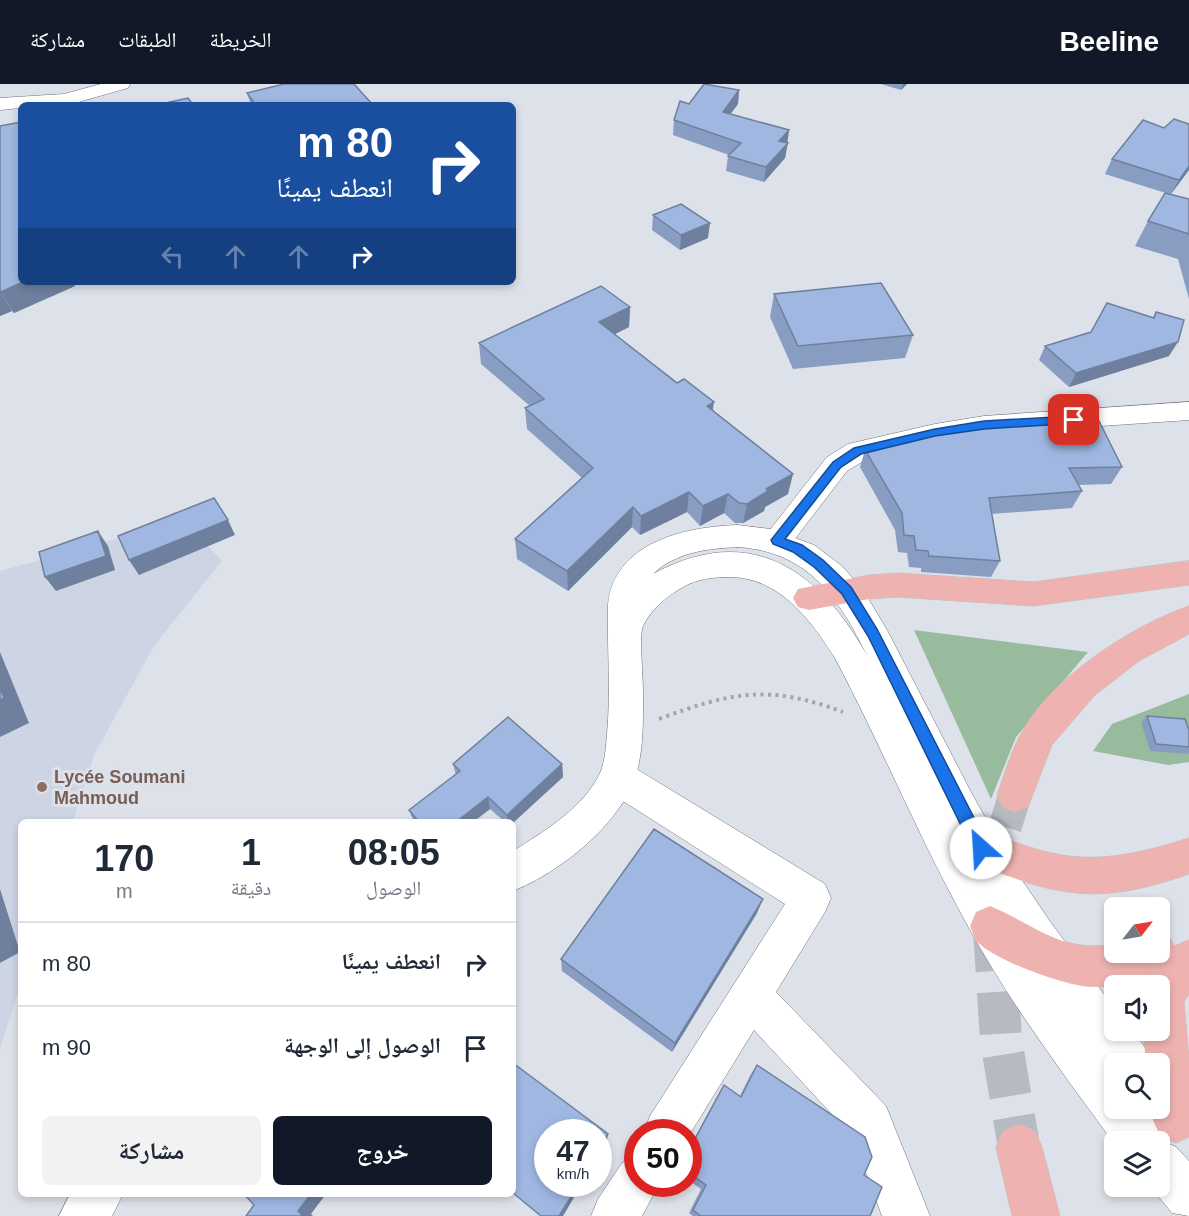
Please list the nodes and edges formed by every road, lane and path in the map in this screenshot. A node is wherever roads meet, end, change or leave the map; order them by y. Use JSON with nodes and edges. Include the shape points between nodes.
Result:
{"nodes":[{"id":1,"x":121,"y":84,"type":"edge"},
{"id":2,"x":32,"y":102,"type":"edge"},
{"id":3,"x":18,"y":103,"type":"edge"},
{"id":4,"x":0,"y":104,"type":"edge"},
{"id":5,"x":1189,"y":411,"type":"edge"},
{"id":6,"x":777,"y":540,"type":"junction"},
{"id":7,"x":1189,"y":573,"type":"edge"},
{"id":8,"x":847,"y":591,"type":"junction"},
{"id":9,"x":809,"y":598,"type":"junction"},
{"id":10,"x":1187,"y":622,"type":"edge"},
{"id":11,"x":626,"y":625,"type":"junction"},
{"id":12,"x":887,"y":729,"type":"junction"},
{"id":13,"x":625,"y":733,"type":"junction"},
{"id":14,"x":617,"y":777,"type":"junction"},
{"id":15,"x":1015,"y":795,"type":"tunnel mouth"},
{"id":16,"x":981,"y":848,"type":"junction"},
{"id":17,"x":1189,"y":856,"type":"edge"},
{"id":18,"x":516,"y":870,"type":"edge"},
{"id":19,"x":990,"y":926,"type":"junction"},
{"id":20,"x":1189,"y":938,"type":"edge"},
{"id":21,"x":1170,"y":947,"type":"edge"},
{"id":22,"x":1189,"y":960,"type":"edge"},
{"id":23,"x":1052,"y":961,"type":"junction"},
{"id":24,"x":1133,"y":963,"type":"edge"},
{"id":25,"x":751,"y":996,"type":"junction"},
{"id":26,"x":1123,"y":1053,"type":"edge"},
{"id":27,"x":1104,"y":1092,"type":"edge"},
{"id":28,"x":674,"y":1119,"type":"edge"},
{"id":29,"x":1152,"y":1119,"type":"edge"},
{"id":30,"x":1167,"y":1124,"type":"edge"},
{"id":31,"x":1019,"y":1147,"type":"tunnel mouth"},
{"id":32,"x":1170,"y":1174,"type":"edge"},
{"id":33,"x":1189,"y":1196,"type":"edge"},
{"id":34,"x":97,"y":1197,"type":"edge"},
{"id":35,"x":627,"y":1197,"type":"edge"},
{"id":36,"x":83,"y":1216,"type":"edge"},
{"id":37,"x":615,"y":1216,"type":"edge"},
{"id":38,"x":906,"y":1216,"type":"edge"},
{"id":39,"x":1036,"y":1216,"type":"edge"}],
"edges":[{"from":1,"to":2,"type":"main road","via":[[65,100]]},
{"from":3,"to":4,"type":"main road"},
{"from":5,"to":6,"type":"main road","via":[[984,425],[935,432],[858,451],[837,464]]},
{"from":6,"to":8,"type":"main road","via":[[819,564]]},
{"from":6,"to":11,"type":"main road","via":[[748,534],[708,538],[678,544],[654,555],[628,586],[624,597]]},
{"from":7,"to":8,"type":"main road","via":[[1033,594],[897,585]]},
{"from":8,"to":9,"type":"main road"},
{"from":8,"to":16,"type":"main road","via":[[873,632]]},
{"from":9,"to":11,"type":"main road","via":[[769,572],[723,563],[669,581],[649,596]]},
{"from":9,"to":12,"type":"main road","via":[[851,657]]},
{"from":10,"to":15,"type":"main road","via":[[1127,651],[1083,685],[1037,738]]},
{"from":11,"to":13,"type":"main road"},
{"from":12,"to":13,"type":"path","via":[[833,708],[769,694],[734,695],[699,704]]},
{"from":12,"to":19,"type":"main road"},
{"from":13,"to":14,"type":"main road"},
{"from":14,"to":18,"type":"main road","via":[[590,818],[549,851]]},
{"from":14,"to":25,"type":"main road","via":[[811,898]]},
{"from":16,"to":17,"type":"main road","via":[[1053,872],[1083,875],[1126,873]]},
{"from":16,"to":23,"type":"main road","via":[[1012,903]]},
{"from":19,"to":23,"type":"main road"},
{"from":19,"to":27,"type":"main road","via":[[1044,1013]]},
{"from":20,"to":21,"type":"main road"},
{"from":22,"to":30,"type":"main road","via":[[1164,999]]},
{"from":23,"to":24,"type":"main road","via":[[1103,968]]},
{"from":23,"to":26,"type":"main road"},
{"from":25,"to":28,"type":"main road"},
{"from":25,"to":38,"type":"main road","via":[[870,1122]]},
{"from":29,"to":30,"type":"main road"},
{"from":31,"to":39,"type":"main road"},
{"from":32,"to":33,"type":"main road"},
{"from":34,"to":36,"type":"main road"},
{"from":35,"to":37,"type":"main road"}]}
